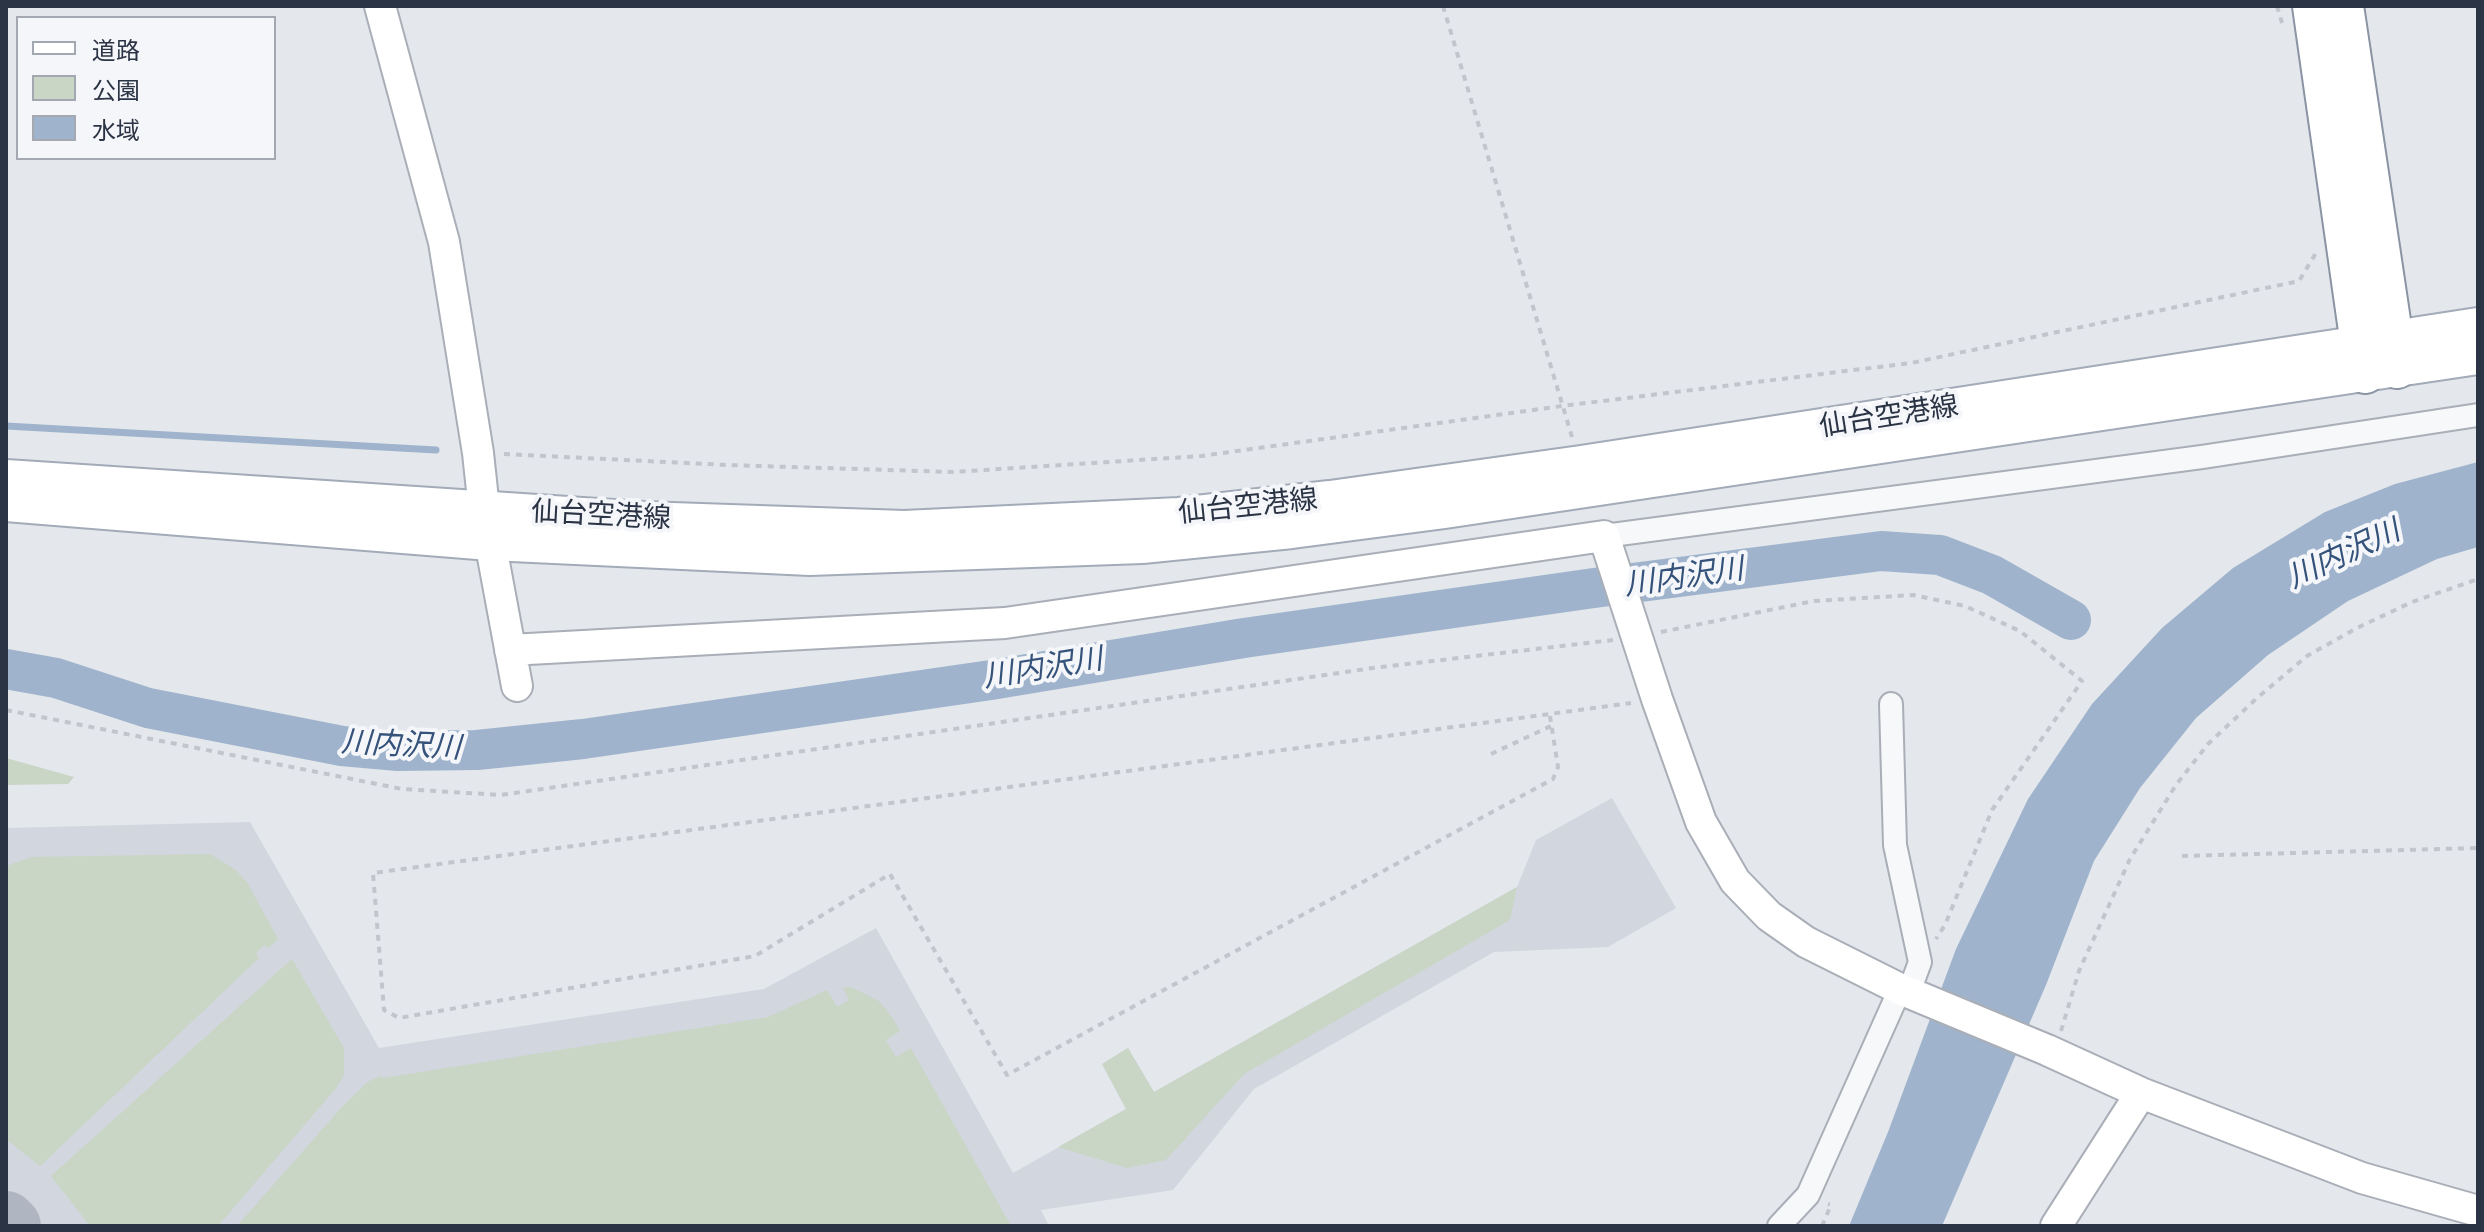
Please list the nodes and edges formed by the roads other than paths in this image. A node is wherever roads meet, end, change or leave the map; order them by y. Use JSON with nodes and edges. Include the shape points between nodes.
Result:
{"nodes":[{"id":1,"x":380,"y":6,"type":"edge"},
{"id":2,"x":2343,"y":6,"type":"edge"},
{"id":3,"x":2299,"y":19,"type":"edge"},
{"id":4,"x":2478,"y":325,"type":"edge"},
{"id":5,"x":2379,"y":355,"type":"junction"},
{"id":6,"x":2478,"y":357,"type":"edge"},
{"id":7,"x":2478,"y":415,"type":"edge"},
{"id":8,"x":6,"y":477,"type":"edge"},
{"id":9,"x":6,"y":504,"type":"edge"},
{"id":10,"x":484,"y":509,"type":"junction"},
{"id":11,"x":490,"y":543,"type":"junction"},
{"id":12,"x":1606,"y":544,"type":"junction"},
{"id":13,"x":510,"y":650,"type":"junction"},
{"id":14,"x":517,"y":686,"type":"dead end"},
{"id":15,"x":1891,"y":704,"type":"dead end"},
{"id":16,"x":1909,"y":992,"type":"junction"},
{"id":17,"x":2141,"y":1093,"type":"junction"},
{"id":18,"x":2478,"y":1211,"type":"edge"},
{"id":19,"x":1779,"y":1226,"type":"edge"},
{"id":20,"x":2056,"y":1226,"type":"edge"}],
"edges":[{"from":1,"to":10,"type":"street","via":[[444,242]]},
{"from":2,"to":5,"type":"highway"},
{"from":3,"to":5,"type":"highway"},
{"from":4,"to":5,"type":"main road","name":"仙台空港線"},
{"from":5,"to":6,"type":"main road","name":"仙台空港線"},
{"from":5,"to":10,"type":"main road","name":"仙台空港線","via":[[1943,409],[1179,515],[904,528]]},
{"from":5,"to":11,"type":"main road","name":"仙台空港線","via":[[1445,511],[1142,546],[810,558]]},
{"from":7,"to":12,"type":"street"},
{"from":8,"to":10,"type":"main road","name":"仙台空港線"},
{"from":9,"to":11,"type":"main road","name":"仙台空港線"},
{"from":10,"to":11,"type":"street"},
{"from":11,"to":13,"type":"street"},
{"from":12,"to":13,"type":"street","via":[[1005,623]]},
{"from":12,"to":16,"type":"street","via":[[1701,822],[1735,881],[1769,916],[1806,942]]},
{"from":13,"to":14,"type":"street"},
{"from":15,"to":16,"type":"street","via":[[1895,845],[1920,962]]},
{"from":16,"to":17,"type":"street"},
{"from":16,"to":19,"type":"street","via":[[1808,1195]]},
{"from":17,"to":18,"type":"street","via":[[2362,1178]]},
{"from":17,"to":20,"type":"street"}]}
